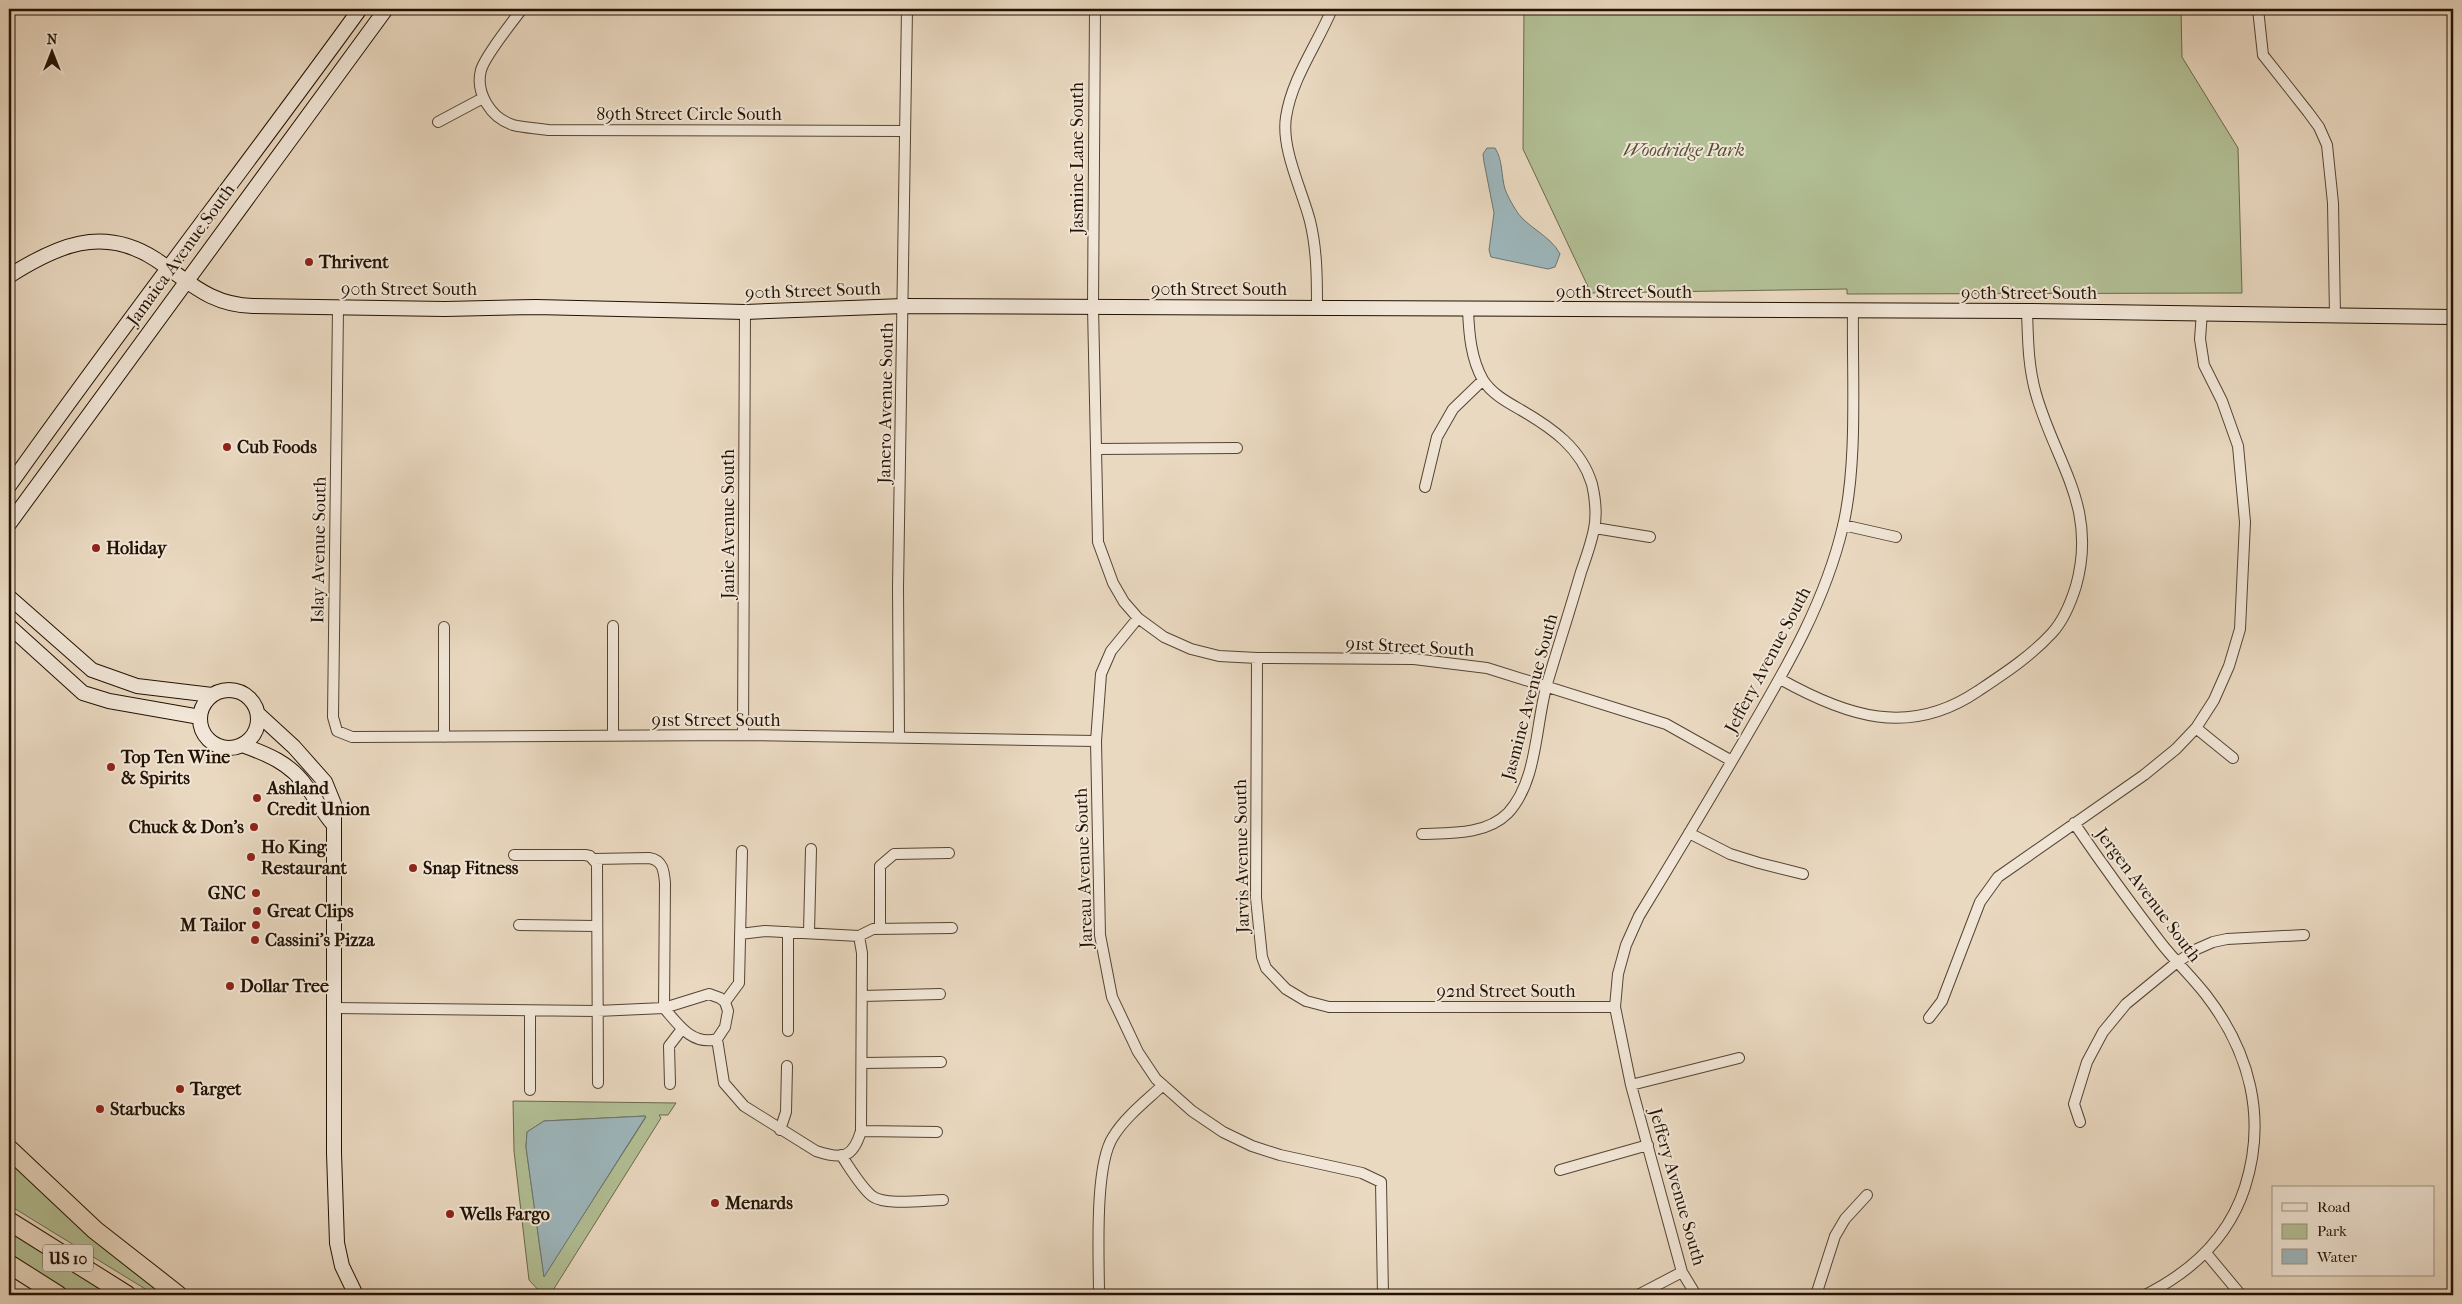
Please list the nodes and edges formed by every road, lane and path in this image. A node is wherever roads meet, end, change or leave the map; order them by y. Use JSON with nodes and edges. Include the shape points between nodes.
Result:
{"nodes":[{"id":1,"x":360,"y":9,"type":"edge"},
{"id":2,"x":386,"y":9,"type":"edge"},
{"id":3,"x":522,"y":9,"type":"edge"},
{"id":4,"x":907,"y":9,"type":"edge"},
{"id":5,"x":1095,"y":9,"type":"edge"},
{"id":6,"x":1332,"y":9,"type":"edge"},
{"id":7,"x":2258,"y":9,"type":"edge"},
{"id":8,"x":483,"y":98,"type":"junction"},
{"id":9,"x":438,"y":122,"type":"dead end"},
{"id":10,"x":905,"y":131,"type":"junction"},
{"id":11,"x":166,"y":268,"type":"junction"},
{"id":12,"x":9,"y":276,"type":"edge"},
{"id":13,"x":185,"y":282,"type":"junction"},
{"id":14,"x":904,"y":306,"type":"junction"},
{"id":15,"x":1093,"y":307,"type":"junction"},
{"id":16,"x":338,"y":308,"type":"junction"},
{"id":17,"x":1317,"y":308,"type":"junction"},
{"id":18,"x":1468,"y":310,"type":"junction"},
{"id":19,"x":1853,"y":311,"type":"junction"},
{"id":20,"x":2028,"y":311,"type":"junction"},
{"id":21,"x":745,"y":312,"type":"junction"},
{"id":22,"x":2202,"y":312,"type":"junction"},
{"id":23,"x":2335,"y":315,"type":"junction"},
{"id":24,"x":2453,"y":317,"type":"edge"},
{"id":25,"x":1483,"y":380,"type":"junction"},
{"id":26,"x":1237,"y":448,"type":"dead end"},
{"id":27,"x":1097,"y":450,"type":"junction"},
{"id":28,"x":9,"y":486,"type":"edge"},
{"id":29,"x":1425,"y":487,"type":"dead end"},
{"id":30,"x":9,"y":524,"type":"edge"},
{"id":31,"x":1843,"y":525,"type":"junction"},
{"id":32,"x":1594,"y":528,"type":"junction"},
{"id":33,"x":1650,"y":537,"type":"dead end"},
{"id":34,"x":1896,"y":537,"type":"dead end"},
{"id":35,"x":9,"y":597,"type":"edge"},
{"id":36,"x":1138,"y":618,"type":"junction"},
{"id":37,"x":613,"y":626,"type":"dead end"},
{"id":38,"x":9,"y":627,"type":"edge"},
{"id":39,"x":444,"y":627,"type":"dead end"},
{"id":40,"x":1257,"y":658,"type":"junction"},
{"id":41,"x":1780,"y":679,"type":"junction"},
{"id":42,"x":1546,"y":686,"type":"junction"},
{"id":43,"x":212,"y":695,"type":"junction"},
{"id":44,"x":258,"y":714,"type":"junction"},
{"id":45,"x":200,"y":717,"type":"junction"},
{"id":46,"x":2196,"y":728,"type":"junction"},
{"id":47,"x":337,"y":731,"type":"joint"},
{"id":48,"x":743,"y":735,"type":"junction"},
{"id":49,"x":613,"y":736,"type":"junction"},
{"id":50,"x":444,"y":737,"type":"junction"},
{"id":51,"x":899,"y":737,"type":"junction"},
{"id":52,"x":1096,"y":741,"type":"junction"},
{"id":53,"x":242,"y":745,"type":"junction"},
{"id":54,"x":2234,"y":758,"type":"dead end"},
{"id":55,"x":1732,"y":761,"type":"junction"},
{"id":56,"x":2074,"y":823,"type":"junction"},
{"id":57,"x":333,"y":824,"type":"junction"},
{"id":58,"x":1689,"y":833,"type":"junction"},
{"id":59,"x":1422,"y":834,"type":"dead end"},
{"id":60,"x":811,"y":849,"type":"dead end"},
{"id":61,"x":742,"y":851,"type":"dead end"},
{"id":62,"x":948,"y":853,"type":"dead end"},
{"id":63,"x":514,"y":854,"type":"dead end"},
{"id":64,"x":594,"y":860,"type":"junction"},
{"id":65,"x":1803,"y":874,"type":"dead end"},
{"id":66,"x":519,"y":926,"type":"dead end"},
{"id":67,"x":596,"y":926,"type":"junction"},
{"id":68,"x":952,"y":928,"type":"dead end"},
{"id":69,"x":880,"y":929,"type":"junction"},
{"id":70,"x":788,"y":932,"type":"junction"},
{"id":71,"x":810,"y":932,"type":"junction"},
{"id":72,"x":740,"y":934,"type":"junction"},
{"id":73,"x":2304,"y":935,"type":"dead end"},
{"id":74,"x":860,"y":936,"type":"junction"},
{"id":75,"x":2176,"y":963,"type":"junction"},
{"id":76,"x":940,"y":994,"type":"dead end"},
{"id":77,"x":862,"y":996,"type":"junction"},
{"id":78,"x":725,"y":1002,"type":"junction"},
{"id":79,"x":1615,"y":1007,"type":"junction"},
{"id":80,"x":334,"y":1008,"type":"junction"},
{"id":81,"x":664,"y":1008,"type":"junction"},
{"id":82,"x":1398,"y":1008,"type":"joint"},
{"id":83,"x":530,"y":1011,"type":"junction"},
{"id":84,"x":597,"y":1011,"type":"junction"},
{"id":85,"x":1929,"y":1018,"type":"dead end"},
{"id":86,"x":682,"y":1029,"type":"junction"},
{"id":87,"x":788,"y":1031,"type":"dead end"},
{"id":88,"x":717,"y":1039,"type":"junction"},
{"id":89,"x":1739,"y":1058,"type":"dead end"},
{"id":90,"x":941,"y":1062,"type":"dead end"},
{"id":91,"x":862,"y":1063,"type":"junction"},
{"id":92,"x":787,"y":1066,"type":"dead end"},
{"id":93,"x":598,"y":1083,"type":"dead end"},
{"id":94,"x":670,"y":1084,"type":"dead end"},
{"id":95,"x":1163,"y":1085,"type":"junction"},
{"id":96,"x":1630,"y":1085,"type":"junction"},
{"id":97,"x":530,"y":1090,"type":"dead end"},
{"id":98,"x":2080,"y":1122,"type":"dead end"},
{"id":99,"x":780,"y":1130,"type":"junction"},
{"id":100,"x":861,"y":1131,"type":"junction"},
{"id":101,"x":937,"y":1132,"type":"dead end"},
{"id":102,"x":1648,"y":1145,"type":"junction"},
{"id":103,"x":9,"y":1149,"type":"edge"},
{"id":104,"x":841,"y":1155,"type":"junction"},
{"id":105,"x":1560,"y":1170,"type":"dead end"},
{"id":106,"x":1867,"y":1195,"type":"dead end"},
{"id":107,"x":943,"y":1200,"type":"dead end"},
{"id":108,"x":9,"y":1221,"type":"edge"},
{"id":109,"x":2206,"y":1253,"type":"junction"},
{"id":110,"x":9,"y":1264,"type":"edge"},
{"id":111,"x":1682,"y":1272,"type":"junction"},
{"id":112,"x":58,"y":1295,"type":"edge"},
{"id":113,"x":127,"y":1295,"type":"edge"},
{"id":114,"x":178,"y":1295,"type":"edge"},
{"id":115,"x":356,"y":1295,"type":"edge"},
{"id":116,"x":1099,"y":1295,"type":"edge"},
{"id":117,"x":1383,"y":1295,"type":"edge"},
{"id":118,"x":1638,"y":1295,"type":"edge"},
{"id":119,"x":1696,"y":1295,"type":"edge"},
{"id":120,"x":1816,"y":1295,"type":"edge"},
{"id":121,"x":2145,"y":1295,"type":"edge"},
{"id":122,"x":2240,"y":1295,"type":"edge"}],
"edges":[{"from":1,"to":11,"type":"street","name":"Jamaica Avenue South","via":[[252,158]]},
{"from":2,"to":13,"type":"street","name":"Jamaica Avenue South"},
{"from":3,"to":8,"type":"street","via":[[481,69]]},
{"from":4,"to":10,"type":"street","name":"Janero Avenue South"},
{"from":5,"to":15,"type":"street","name":"Jasmine Lane South"},
{"from":6,"to":17,"type":"street","via":[[1294,89],[1286,128],[1294,171],[1313,234]]},
{"from":7,"to":23,"type":"street","via":[[2263,55],[2319,127],[2327,145],[2333,203]]},
{"from":8,"to":9,"type":"street"},
{"from":8,"to":10,"type":"street","name":"89th Street Circle South","via":[[492,112],[512,124],[548,130]]},
{"from":10,"to":14,"type":"street","name":"Janero Avenue South"},
{"from":11,"to":12,"type":"street","name":"90th Street South","via":[[134,249],[104,242],[71,244],[56,249]]},
{"from":11,"to":13,"type":"street","name":"90th Street South"},
{"from":11,"to":28,"type":"street","name":"Jamaica Avenue South"},
{"from":13,"to":16,"type":"street","name":"90th Street South","via":[[214,298],[243,306]]},
{"from":13,"to":30,"type":"street","name":"Jamaica Avenue South"},
{"from":14,"to":15,"type":"street","name":"90th Street South"},
{"from":14,"to":21,"type":"street","name":"90th Street South"},
{"from":14,"to":51,"type":"street","name":"Janero Avenue South","via":[[898,588]]},
{"from":15,"to":17,"type":"street","name":"90th Street South"},
{"from":15,"to":27,"type":"street"},
{"from":16,"to":21,"type":"street","name":"90th Street South","via":[[536,307]]},
{"from":16,"to":47,"type":"street","name":"Islay Avenue South","via":[[333,717]]},
{"from":17,"to":18,"type":"street","name":"90th Street South"},
{"from":18,"to":19,"type":"street","name":"90th Street South"},
{"from":18,"to":25,"type":"street","name":"Jasmine Avenue South","via":[[1469,338]]},
{"from":19,"to":20,"type":"street","name":"90th Street South"},
{"from":19,"to":31,"type":"street","name":"Jeffery Avenue South","via":[[1851,460]]},
{"from":20,"to":22,"type":"street","name":"90th Street South"},
{"from":20,"to":41,"type":"street","via":[[2028,350],[2034,387],[2078,502],[2082,527],[2081,566],[2072,597],[2054,632],[2025,660],[1970,697],[1927,716],[1869,716],[1818,700]]},
{"from":21,"to":48,"type":"street","name":"Janie Avenue South"},
{"from":22,"to":23,"type":"street","name":"90th Street South"},
{"from":22,"to":46,"type":"street","name":"Jergen Avenue South","via":[[2200,339],[2204,365],[2222,401],[2238,446],[2245,522],[2240,629],[2214,700]]},
{"from":23,"to":24,"type":"street","name":"90th Street South"},
{"from":25,"to":29,"type":"street","via":[[1453,409],[1436,437]]},
{"from":25,"to":32,"type":"street","name":"Jasmine Avenue South","via":[[1499,397],[1545,424],[1577,453],[1592,486]]},
{"from":26,"to":27,"type":"street"},
{"from":27,"to":36,"type":"street","via":[[1098,542],[1113,583]]},
{"from":31,"to":34,"type":"street"},
{"from":31,"to":41,"type":"street","name":"Jeffery Avenue South","via":[[1819,600]]},
{"from":32,"to":33,"type":"street"},
{"from":32,"to":42,"type":"street","name":"Jasmine Avenue South"},
{"from":35,"to":43,"type":"street","via":[[92,670],[137,686]]},
{"from":36,"to":40,"type":"street","name":"91st Street South","via":[[1164,637],[1191,649],[1219,656]]},
{"from":36,"to":52,"type":"street","name":"Jareau Avenue South","via":[[1111,651],[1101,674]]},
{"from":37,"to":49,"type":"street"},
{"from":38,"to":45,"type":"street","via":[[82,693]]},
{"from":39,"to":50,"type":"street"},
{"from":40,"to":42,"type":"street","name":"91st Street South","via":[[1414,659],[1487,668]]},
{"from":40,"to":82,"type":"street","name":"Jarvis Avenue South","via":[[1256,898],[1266,968],[1286,989],[1306,1001],[1329,1007]]},
{"from":41,"to":55,"type":"street","name":"Jeffery Avenue South"},
{"from":42,"to":55,"type":"street","name":"91st Street South","via":[[1666,724]]},
{"from":42,"to":59,"type":"street","name":"Jasmine Avenue South","via":[[1528,775],[1515,804],[1496,822],[1470,832]]},
{"from":43,"to":44,"type":"street","via":[[223,690],[241,692],[249,698]]},
{"from":43,"to":45,"type":"street"},
{"from":44,"to":53,"type":"street","via":[[255,732]]},
{"from":44,"to":57,"type":"street","via":[[325,782],[334,804]]},
{"from":45,"to":53,"type":"street","via":[[201,728],[213,744],[232,748]]},
{"from":46,"to":54,"type":"street"},
{"from":46,"to":56,"type":"street","name":"Jergen Avenue South","via":[[2144,775]]},
{"from":47,"to":50,"type":"street","name":"91st Street South","via":[[352,737]]},
{"from":48,"to":49,"type":"street","name":"91st Street South"},
{"from":48,"to":51,"type":"street","name":"91st Street South"},
{"from":49,"to":50,"type":"street","name":"91st Street South"},
{"from":51,"to":52,"type":"street","name":"91st Street South"},
{"from":52,"to":95,"type":"street","name":"Jareau Avenue South","via":[[1100,935],[1104,965],[1112,997],[1138,1052]]},
{"from":53,"to":57,"type":"street","via":[[289,766]]},
{"from":55,"to":58,"type":"street","name":"Jeffery Avenue South"},
{"from":56,"to":75,"type":"street","name":"Jergen Avenue South"},
{"from":56,"to":85,"type":"street","via":[[1998,877],[1980,902],[1942,1001]]},
{"from":57,"to":80,"type":"street"},
{"from":58,"to":65,"type":"street","via":[[1730,854]]},
{"from":58,"to":79,"type":"street","name":"Jeffery Avenue South","via":[[1639,916],[1626,945],[1618,974]]},
{"from":60,"to":71,"type":"street"},
{"from":61,"to":72,"type":"street"},
{"from":62,"to":69,"type":"street","via":[[894,854],[880,866]]},
{"from":63,"to":64,"type":"street","via":[[585,855]]},
{"from":64,"to":67,"type":"street","via":[[597,864]]},
{"from":64,"to":81,"type":"street","via":[[649,858],[661,864],[665,884]]},
{"from":66,"to":67,"type":"street"},
{"from":67,"to":84,"type":"street"},
{"from":68,"to":69,"type":"street"},
{"from":69,"to":74,"type":"street"},
{"from":70,"to":71,"type":"street"},
{"from":70,"to":72,"type":"street"},
{"from":70,"to":87,"type":"street"},
{"from":71,"to":74,"type":"street"},
{"from":72,"to":78,"type":"street","via":[[739,983]]},
{"from":73,"to":75,"type":"street","via":[[2228,939],[2197,949]]},
{"from":74,"to":77,"type":"street"},
{"from":75,"to":98,"type":"street","via":[[2126,1004],[2103,1032],[2078,1086],[2074,1104]]},
{"from":75,"to":109,"type":"street","name":"Jergen Avenue South","via":[[2206,995],[2229,1032],[2249,1077],[2255,1108],[2255,1146],[2239,1206]]},
{"from":76,"to":77,"type":"street"},
{"from":77,"to":91,"type":"street"},
{"from":78,"to":81,"type":"street","via":[[709,994]]},
{"from":78,"to":88,"type":"street","via":[[728,1011],[725,1026]]},
{"from":79,"to":82,"type":"street","name":"92nd Street South"},
{"from":79,"to":96,"type":"street","name":"Jeffery Avenue South"},
{"from":80,"to":83,"type":"street"},
{"from":80,"to":115,"type":"street","via":[[337,1243],[342,1266]]},
{"from":81,"to":84,"type":"street"},
{"from":81,"to":86,"type":"street"},
{"from":83,"to":84,"type":"street"},
{"from":83,"to":97,"type":"street"},
{"from":84,"to":93,"type":"street"},
{"from":86,"to":88,"type":"street","via":[[704,1041]]},
{"from":86,"to":94,"type":"street","via":[[669,1046]]},
{"from":88,"to":99,"type":"street","via":[[724,1083],[744,1106]]},
{"from":89,"to":96,"type":"street"},
{"from":90,"to":91,"type":"street"},
{"from":91,"to":100,"type":"street"},
{"from":92,"to":99,"type":"street","via":[[786,1112]]},
{"from":95,"to":116,"type":"street","via":[[1127,1120],[1108,1147],[1100,1192]]},
{"from":95,"to":117,"type":"street","name":"Jareau Avenue South","via":[[1192,1111],[1223,1132],[1252,1146],[1362,1173],[1382,1182]]},
{"from":96,"to":102,"type":"street","name":"Jeffery Avenue South"},
{"from":99,"to":104,"type":"street","via":[[816,1152]]},
{"from":100,"to":101,"type":"street"},
{"from":100,"to":104,"type":"street","via":[[856,1149]]},
{"from":102,"to":105,"type":"street"},
{"from":102,"to":111,"type":"street","name":"Jeffery Avenue South"},
{"from":103,"to":114,"type":"highway","via":[[95,1230]]},
{"from":104,"to":107,"type":"street","via":[[877,1199]]},
{"from":106,"to":120,"type":"street","via":[[1845,1219],[1835,1236]]},
{"from":108,"to":113,"type":"highway","number":"US 10"},
{"from":109,"to":121,"type":"street","name":"Jergen Avenue South","via":[[2166,1285]]},
{"from":109,"to":122,"type":"street"},
{"from":110,"to":112,"type":"highway","number":"US 10"},
{"from":111,"to":118,"type":"street"},
{"from":111,"to":119,"type":"street","name":"Jeffery Avenue South"}]}
